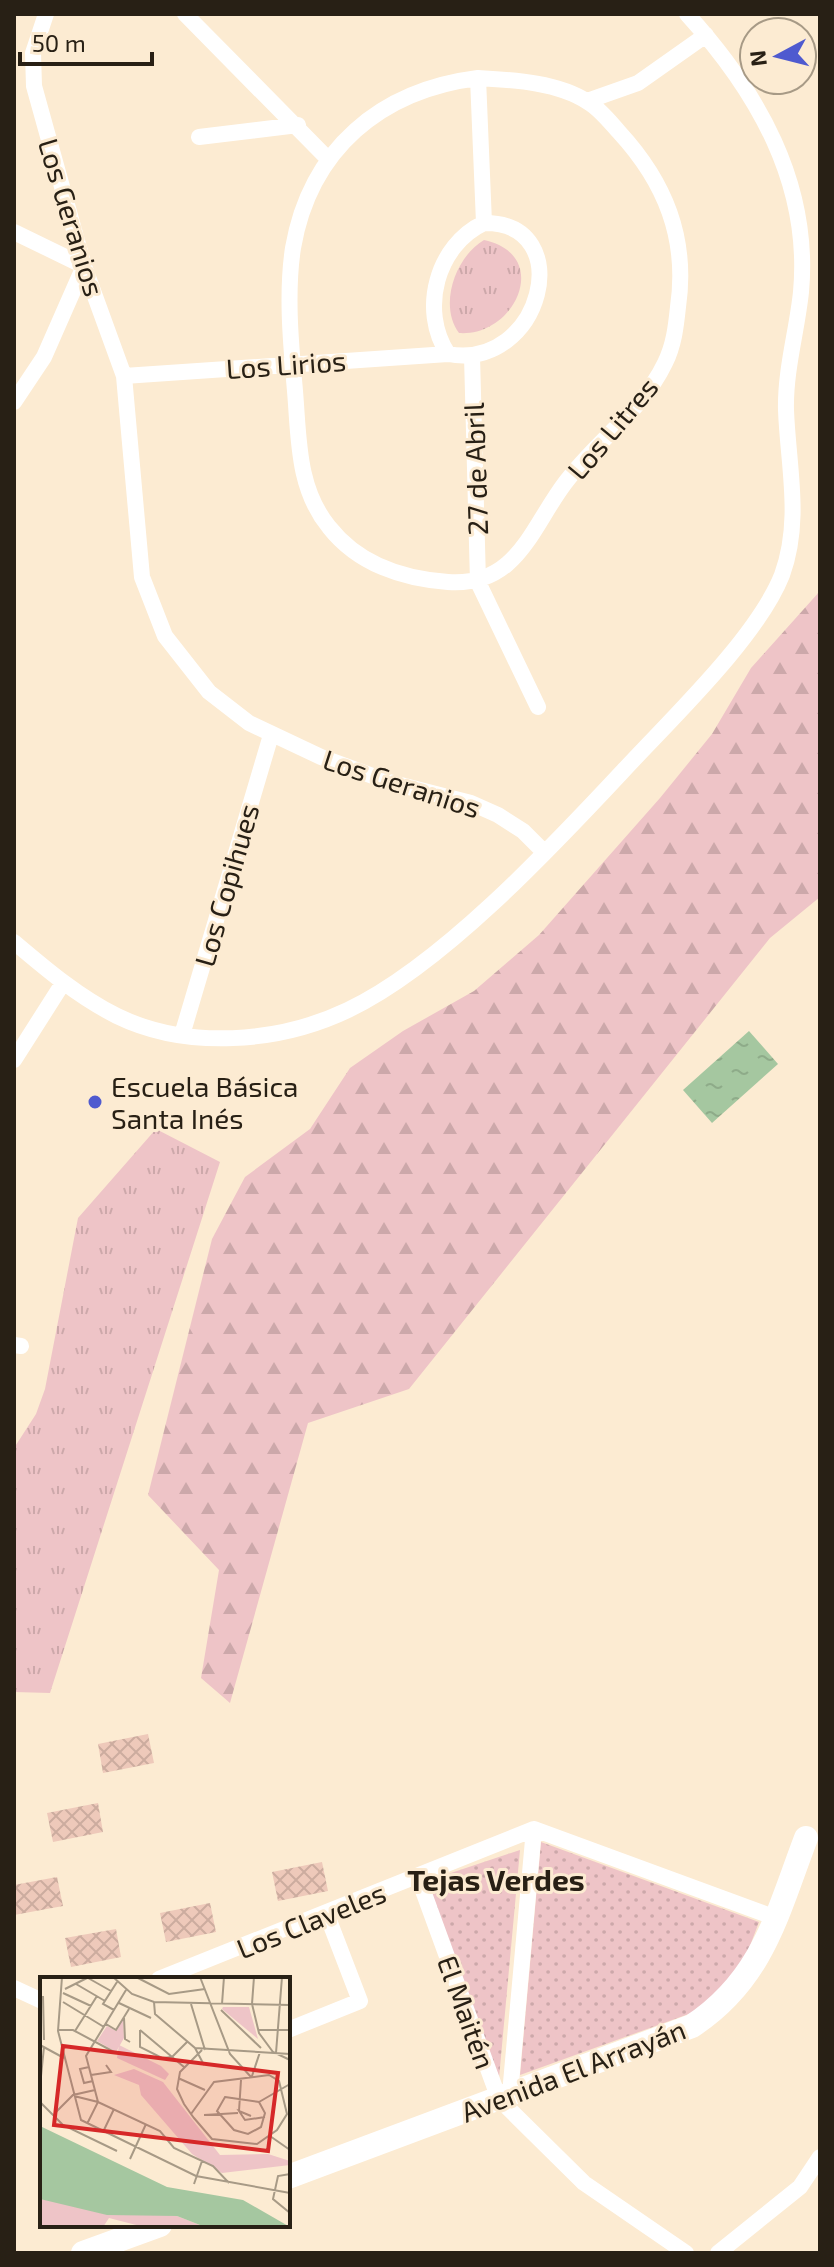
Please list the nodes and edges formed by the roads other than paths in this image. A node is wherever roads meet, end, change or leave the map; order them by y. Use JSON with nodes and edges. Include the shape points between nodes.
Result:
{"nodes":[{"id":1,"x":46,"y":14,"type":"edge"},
{"id":2,"x":185,"y":14,"type":"edge"},
{"id":3,"x":687,"y":14,"type":"edge"},
{"id":4,"x":706,"y":35,"type":"junction"},
{"id":5,"x":478,"y":78,"type":"junction"},
{"id":6,"x":587,"y":101,"type":"junction"},
{"id":7,"x":298,"y":125,"type":"junction"},
{"id":8,"x":199,"y":137,"type":"dead end"},
{"id":9,"x":328,"y":159,"type":"junction"},
{"id":10,"x":484,"y":223,"type":"junction"},
{"id":11,"x":14,"y":232,"type":"edge"},
{"id":12,"x":84,"y":266,"type":"junction"},
{"id":13,"x":448,"y":354,"type":"junction"},
{"id":14,"x":472,"y":356,"type":"junction"},
{"id":15,"x":293,"y":363,"type":"junction"},
{"id":16,"x":124,"y":376,"type":"junction"},
{"id":17,"x":14,"y":402,"type":"edge"},
{"id":18,"x":478,"y":582,"type":"junction"},
{"id":19,"x":538,"y":707,"type":"dead end"},
{"id":20,"x":271,"y":735,"type":"junction"},
{"id":21,"x":544,"y":852,"type":"junction"},
{"id":22,"x":14,"y":942,"type":"edge"},
{"id":23,"x":63,"y":983,"type":"junction"},
{"id":24,"x":182,"y":1035,"type":"junction"},
{"id":25,"x":14,"y":1060,"type":"edge"},
{"id":26,"x":534,"y":1829,"type":"junction"},
{"id":27,"x":806,"y":1838,"type":"dead end"},
{"id":28,"x":418,"y":1877,"type":"junction"},
{"id":29,"x":327,"y":1915,"type":"junction"},
{"id":30,"x":776,"y":1918,"type":"junction"},
{"id":31,"x":181,"y":1975,"type":"edge"},
{"id":32,"x":14,"y":1988,"type":"edge"},
{"id":33,"x":40,"y":2000,"type":"edge"},
{"id":34,"x":290,"y":2029,"type":"edge"},
{"id":35,"x":504,"y":2096,"type":"junction"},
{"id":36,"x":820,"y":2157,"type":"edge"},
{"id":37,"x":290,"y":2176,"type":"edge"},
{"id":38,"x":156,"y":2227,"type":"edge"},
{"id":39,"x":120,"y":2246,"type":"edge"},
{"id":40,"x":83,"y":2253,"type":"edge"},
{"id":41,"x":686,"y":2253,"type":"edge"},
{"id":42,"x":718,"y":2253,"type":"edge"}],
"edges":[{"from":1,"to":12,"type":"street","name":"Los Geranios","via":[[33,53],[34,86]]},
{"from":2,"to":7,"type":"street"},
{"from":3,"to":4,"type":"street"},
{"from":4,"to":6,"type":"street","via":[[638,83]]},
{"from":4,"to":21,"type":"street","via":[[767,120],[795,209],[801,292],[786,407],[794,501],[790,543],[773,593],[749,628],[703,685]]},
{"from":5,"to":6,"type":"street","name":"Los Litres","via":[[542,85]]},
{"from":5,"to":9,"type":"street","name":"Los Litres","via":[[438,83],[398,99],[360,125]]},
{"from":5,"to":10,"type":"street"},
{"from":6,"to":18,"type":"street","name":"Los Litres","via":[[637,152],[669,205],[681,267],[674,339],[655,381],[565,483],[528,544]]},
{"from":7,"to":8,"type":"street"},
{"from":7,"to":9,"type":"street"},
{"from":9,"to":15,"type":"street","name":"Los Litres","via":[[306,202],[293,248]]},
{"from":10,"to":13,"type":"street","via":[[456,243],[440,273],[435,324]]},
{"from":10,"to":14,"type":"street","via":[[506,225],[525,236],[537,252],[540,282],[514,337],[495,350]]},
{"from":11,"to":12,"type":"street"},
{"from":12,"to":16,"type":"street","name":"Los Geranios"},
{"from":12,"to":17,"type":"street","via":[[44,357]]},
{"from":13,"to":14,"type":"street"},
{"from":13,"to":15,"type":"street","name":"Los Lirios"},
{"from":14,"to":18,"type":"street","name":"27 de Abril"},
{"from":15,"to":16,"type":"street","name":"Los Lirios"},
{"from":15,"to":18,"type":"street","name":"Los Litres","via":[[305,479],[329,527],[354,552],[382,568],[447,582]]},
{"from":16,"to":20,"type":"street","name":"Los Geranios","via":[[142,577],[156,617],[177,654],[209,692]]},
{"from":18,"to":19,"type":"street"},
{"from":20,"to":21,"type":"street","name":"Los Geranios","via":[[389,782],[471,803],[523,831]]},
{"from":20,"to":24,"type":"street","name":"Los Copihues"},
{"from":21,"to":24,"type":"street","via":[[452,937],[348,1010],[271,1034]]},
{"from":22,"to":23,"type":"street"},
{"from":23,"to":24,"type":"street","via":[[118,1016]]},
{"from":23,"to":25,"type":"street"},
{"from":26,"to":28,"type":"street","name":"Los Claveles"},
{"from":26,"to":30,"type":"street"},
{"from":26,"to":35,"type":"street"},
{"from":27,"to":30,"type":"street","name":"Avenida El Arrayán"},
{"from":28,"to":29,"type":"street","name":"Los Claveles"},
{"from":28,"to":35,"type":"street","name":"El Maitén"},
{"from":29,"to":31,"type":"street","name":"Los Claveles"},
{"from":29,"to":34,"type":"street","via":[[360,2001]]},
{"from":30,"to":35,"type":"street","name":"Avenida El Arrayán","via":[[755,1965],[711,2014],[672,2036]]},
{"from":32,"to":33,"type":"street"},
{"from":35,"to":37,"type":"street","name":"Avenida El Arrayán"},
{"from":35,"to":41,"type":"street","name":"El Maitén","via":[[584,2183]]},
{"from":36,"to":42,"type":"street","via":[[800,2187]]},
{"from":38,"to":39,"type":"street"},
{"from":39,"to":40,"type":"street"}]}
